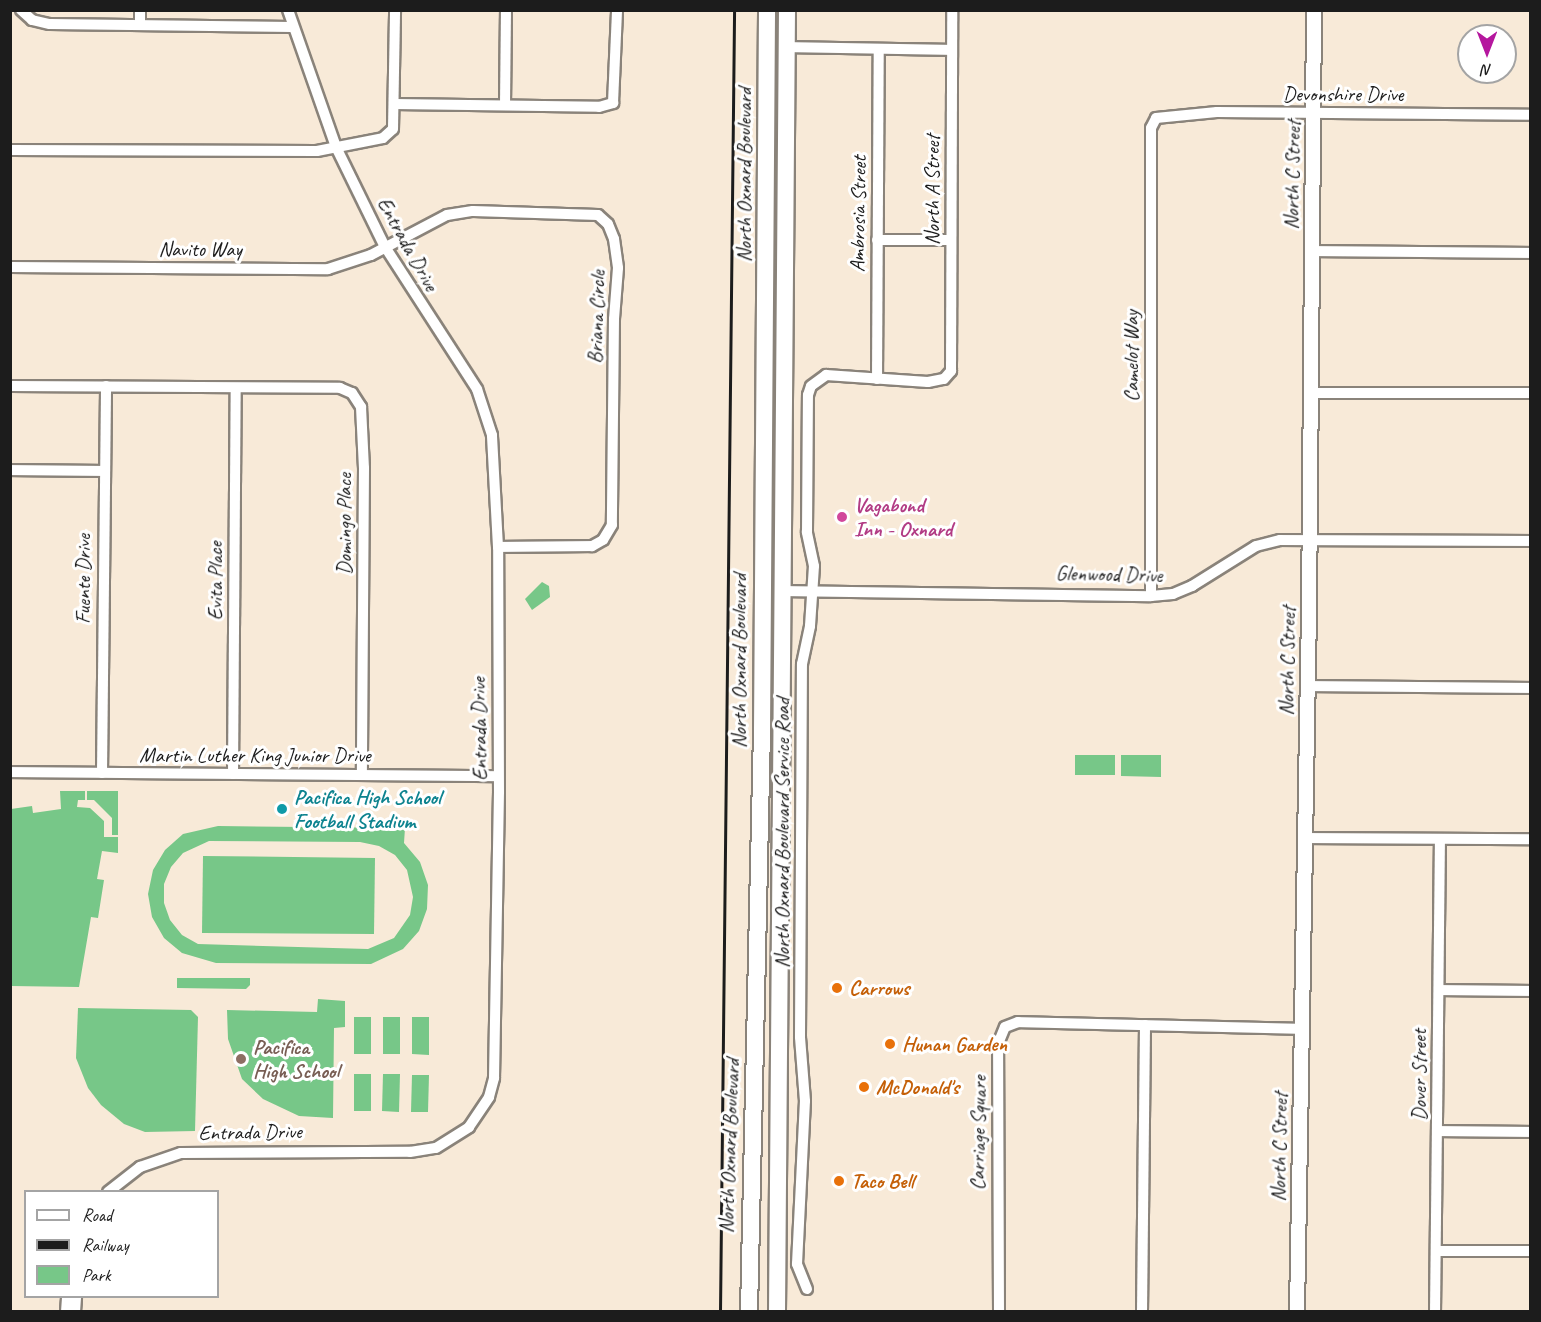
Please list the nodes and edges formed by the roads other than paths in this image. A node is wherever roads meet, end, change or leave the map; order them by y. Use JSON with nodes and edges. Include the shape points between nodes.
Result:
{"nodes":[{"id":1,"x":140,"y":10,"type":"edge"},
{"id":2,"x":288,"y":10,"type":"edge"},
{"id":3,"x":395,"y":10,"type":"edge"},
{"id":4,"x":506,"y":10,"type":"edge"},
{"id":5,"x":617,"y":10,"type":"edge"},
{"id":6,"x":767,"y":10,"type":"edge"},
{"id":7,"x":776,"y":10,"type":"edge"},
{"id":8,"x":787,"y":10,"type":"edge"},
{"id":9,"x":952,"y":10,"type":"edge"},
{"id":10,"x":1314,"y":10,"type":"edge"},
{"id":11,"x":23,"y":14,"type":"edge"},
{"id":12,"x":140,"y":25,"type":"junction"},
{"id":13,"x":292,"y":27,"type":"junction"},
{"id":14,"x":787,"y":47,"type":"junction"},
{"id":15,"x":879,"y":49,"type":"junction"},
{"id":16,"x":952,"y":50,"type":"junction"},
{"id":17,"x":394,"y":104,"type":"junction"},
{"id":18,"x":505,"y":105,"type":"junction"},
{"id":19,"x":1314,"y":114,"type":"junction"},
{"id":20,"x":1530,"y":115,"type":"edge"},
{"id":21,"x":1156,"y":118,"type":"joint"},
{"id":22,"x":336,"y":147,"type":"junction"},
{"id":23,"x":10,"y":150,"type":"edge"},
{"id":24,"x":877,"y":240,"type":"junction"},
{"id":25,"x":951,"y":240,"type":"junction"},
{"id":26,"x":385,"y":247,"type":"junction"},
{"id":27,"x":1312,"y":251,"type":"junction"},
{"id":28,"x":1530,"y":253,"type":"edge"},
{"id":29,"x":10,"y":267,"type":"edge"},
{"id":30,"x":766,"y":274,"type":"junction"},
{"id":31,"x":877,"y":379,"type":"junction"},
{"id":32,"x":10,"y":386,"type":"edge"},
{"id":33,"x":106,"y":386,"type":"junction"},
{"id":34,"x":237,"y":389,"type":"junction"},
{"id":35,"x":1310,"y":393,"type":"junction"},
{"id":36,"x":1530,"y":393,"type":"edge"},
{"id":37,"x":10,"y":470,"type":"edge"},
{"id":38,"x":103,"y":471,"type":"junction"},
{"id":39,"x":1310,"y":540,"type":"junction"},
{"id":40,"x":1530,"y":541,"type":"edge"},
{"id":41,"x":498,"y":547,"type":"junction"},
{"id":42,"x":762,"y":557,"type":"junction"},
{"id":43,"x":812,"y":590,"type":"junction"},
{"id":44,"x":780,"y":591,"type":"junction"},
{"id":45,"x":1151,"y":596,"type":"junction"},
{"id":46,"x":761,"y":656,"type":"junction"},
{"id":47,"x":1308,"y":686,"type":"junction"},
{"id":48,"x":1530,"y":688,"type":"edge"},
{"id":49,"x":10,"y":772,"type":"edge"},
{"id":50,"x":102,"y":773,"type":"junction"},
{"id":51,"x":233,"y":774,"type":"junction"},
{"id":52,"x":362,"y":775,"type":"junction"},
{"id":53,"x":498,"y":776,"type":"junction"},
{"id":54,"x":1305,"y":838,"type":"junction"},
{"id":55,"x":1440,"y":839,"type":"junction"},
{"id":56,"x":1530,"y":839,"type":"edge"},
{"id":57,"x":1439,"y":990,"type":"junction"},
{"id":58,"x":1530,"y":992,"type":"edge"},
{"id":59,"x":1145,"y":1025,"type":"junction"},
{"id":60,"x":1302,"y":1029,"type":"junction"},
{"id":61,"x":754,"y":1094,"type":"junction"},
{"id":62,"x":778,"y":1113,"type":"junction"},
{"id":63,"x":1438,"y":1131,"type":"junction"},
{"id":64,"x":1530,"y":1132,"type":"edge"},
{"id":65,"x":111,"y":1190,"type":"edge"},
{"id":66,"x":1437,"y":1251,"type":"junction"},
{"id":67,"x":1530,"y":1251,"type":"edge"},
{"id":68,"x":807,"y":1289,"type":"dead end"},
{"id":69,"x":749,"y":1311,"type":"edge"},
{"id":70,"x":777,"y":1311,"type":"edge"},
{"id":71,"x":999,"y":1311,"type":"edge"},
{"id":72,"x":1142,"y":1311,"type":"edge"},
{"id":73,"x":1297,"y":1311,"type":"edge"},
{"id":74,"x":1435,"y":1311,"type":"edge"}],
"edges":[{"from":1,"to":12,"type":"street"},
{"from":2,"to":13,"type":"street","name":"Entrada Drive"},
{"from":3,"to":17,"type":"street"},
{"from":4,"to":18,"type":"street"},
{"from":5,"to":18,"type":"street","via":[[613,103],[599,107]]},
{"from":6,"to":30,"type":"main road","name":"North Oxnard Boulevard"},
{"from":7,"to":14,"type":"main road","via":[[779,34]]},
{"from":8,"to":14,"type":"main road","name":"North Oxnard Boulevard"},
{"from":9,"to":16,"type":"street","name":"North A Street"},
{"from":10,"to":19,"type":"street","name":"North C Street"},
{"from":11,"to":12,"type":"street","via":[[50,24]]},
{"from":12,"to":13,"type":"street"},
{"from":13,"to":22,"type":"street","name":"Entrada Drive"},
{"from":14,"to":15,"type":"street"},
{"from":14,"to":30,"type":"main road","via":[[775,66],[774,227]]},
{"from":14,"to":44,"type":"main road","name":"North Oxnard Boulevard"},
{"from":15,"to":16,"type":"street"},
{"from":15,"to":24,"type":"street","name":"Ambrosia Street"},
{"from":16,"to":25,"type":"street","name":"North A Street"},
{"from":17,"to":18,"type":"street"},
{"from":17,"to":22,"type":"street","via":[[390,134]]},
{"from":19,"to":20,"type":"street","name":"Devonshire Drive"},
{"from":19,"to":21,"type":"street","name":"Devonshire Drive","via":[[1217,112]]},
{"from":19,"to":27,"type":"street","name":"North C Street"},
{"from":21,"to":45,"type":"street","name":"Camelot Way","via":[[1151,128]]},
{"from":22,"to":23,"type":"street","via":[[296,151]]},
{"from":22,"to":26,"type":"street","name":"Entrada Drive"},
{"from":24,"to":25,"type":"street"},
{"from":24,"to":31,"type":"street","name":"Ambrosia Street"},
{"from":25,"to":31,"type":"street","name":"North A Street","via":[[951,370],[936,381]]},
{"from":26,"to":29,"type":"street","name":"Navito Way","via":[[349,265],[328,269]]},
{"from":26,"to":41,"type":"street","name":"Entrada Drive","via":[[468,374],[484,407],[492,435]]},
{"from":26,"to":41,"type":"street","name":"Briana Circle","via":[[429,223],[473,211],[584,212],[598,215],[608,224],[614,239],[618,268],[612,525],[603,540],[591,546]]},
{"from":27,"to":28,"type":"street"},
{"from":27,"to":35,"type":"street","name":"North C Street"},
{"from":30,"to":42,"type":"main road","name":"North Oxnard Boulevard"},
{"from":31,"to":43,"type":"street","name":"North Oxnard Boulevard Service Road","via":[[838,374],[818,378],[808,395],[807,509],[814,566]]},
{"from":32,"to":33,"type":"street","name":"Domingo Place"},
{"from":33,"to":34,"type":"street","name":"Domingo Place"},
{"from":33,"to":38,"type":"street","name":"Fuente Drive"},
{"from":34,"to":51,"type":"street","name":"Evita Place"},
{"from":34,"to":52,"type":"street","name":"Domingo Place","via":[[340,388],[352,393],[361,407]]},
{"from":35,"to":36,"type":"street"},
{"from":35,"to":39,"type":"street","name":"North C Street"},
{"from":37,"to":38,"type":"street"},
{"from":38,"to":50,"type":"street","name":"Fuente Drive"},
{"from":39,"to":40,"type":"street","name":"Glenwood Drive"},
{"from":39,"to":45,"type":"street","name":"Glenwood Drive","via":[[1280,540],[1256,546],[1192,586],[1173,594]]},
{"from":39,"to":47,"type":"street","name":"North C Street"},
{"from":41,"to":53,"type":"street","name":"Entrada Drive"},
{"from":42,"to":44,"type":"main road","via":[[772,568]]},
{"from":42,"to":46,"type":"main road","name":"North Oxnard Boulevard"},
{"from":43,"to":44,"type":"street","name":"Glenwood Drive"},
{"from":43,"to":45,"type":"street","name":"Glenwood Drive"},
{"from":43,"to":68,"type":"street","name":"North Oxnard Boulevard Service Road","via":[[802,664],[800,1037],[805,1101],[797,1264]]},
{"from":44,"to":46,"type":"main road","via":[[771,611],[772,645]]},
{"from":44,"to":62,"type":"main road","name":"North Oxnard Boulevard"},
{"from":46,"to":61,"type":"main road","name":"North Oxnard Boulevard"},
{"from":47,"to":48,"type":"street"},
{"from":47,"to":54,"type":"street","name":"North C Street"},
{"from":49,"to":50,"type":"street","name":"Martin Luther King Junior Drive"},
{"from":50,"to":51,"type":"street","name":"Martin Luther King Junior Drive"},
{"from":51,"to":52,"type":"street","name":"Martin Luther King Junior Drive"},
{"from":52,"to":53,"type":"street","name":"Martin Luther King Junior Drive"},
{"from":53,"to":65,"type":"street","name":"Entrada Drive","via":[[494,1078],[489,1097],[469,1127],[436,1148],[410,1152],[181,1153],[160,1158],[118,1180]]},
{"from":54,"to":55,"type":"street"},
{"from":54,"to":60,"type":"street","name":"North C Street"},
{"from":55,"to":56,"type":"street"},
{"from":55,"to":57,"type":"street","name":"Dover Street"},
{"from":57,"to":58,"type":"street"},
{"from":57,"to":63,"type":"street","name":"Dover Street"},
{"from":59,"to":60,"type":"street","name":"Carriage Square"},
{"from":59,"to":71,"type":"street","name":"Carriage Square","via":[[1018,1022],[1005,1027],[1000,1035],[996,1290]]},
{"from":59,"to":72,"type":"street"},
{"from":60,"to":73,"type":"street","name":"North C Street"},
{"from":61,"to":62,"type":"main road"},
{"from":61,"to":69,"type":"main road","name":"North Oxnard Boulevard"},
{"from":62,"to":70,"type":"main road","name":"North Oxnard Boulevard"},
{"from":63,"to":64,"type":"street"},
{"from":63,"to":66,"type":"street","name":"Dover Street"},
{"from":66,"to":67,"type":"street"},
{"from":66,"to":74,"type":"street","name":"Dover Street"}]}
